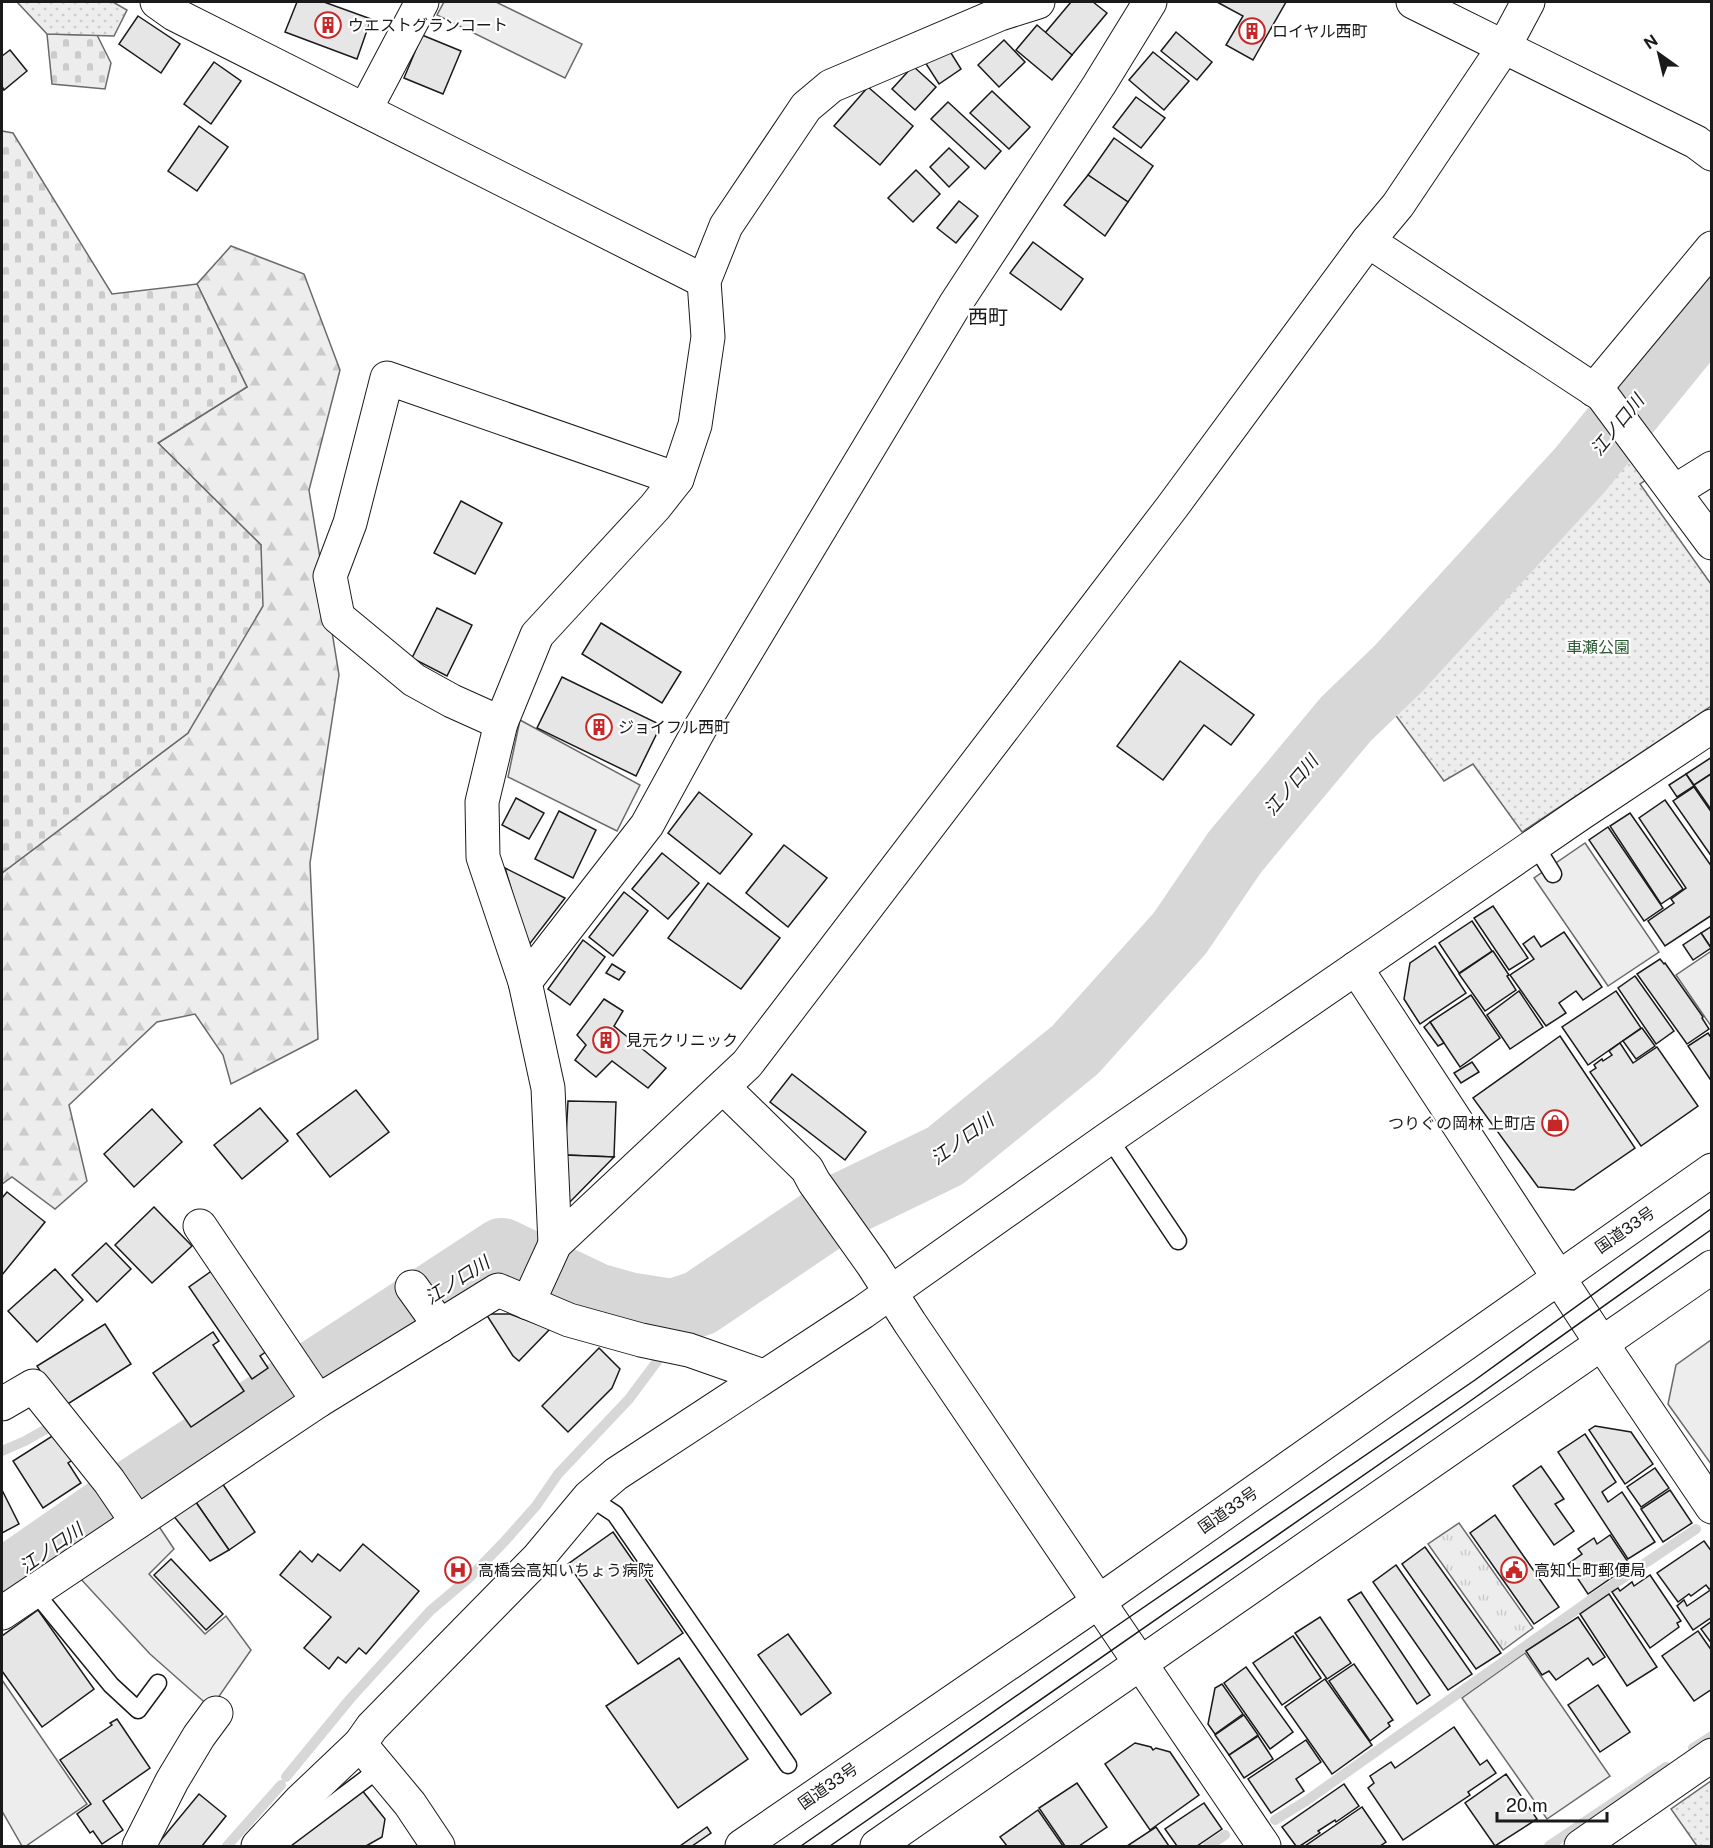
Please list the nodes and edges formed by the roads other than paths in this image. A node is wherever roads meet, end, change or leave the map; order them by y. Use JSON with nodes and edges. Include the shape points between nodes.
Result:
{"nodes":[{"id":1,"x":422,"y":2,"type":"edge"},
{"id":2,"x":1038,"y":2,"type":"edge"},
{"id":3,"x":1150,"y":2,"type":"edge"},
{"id":4,"x":1413,"y":2,"type":"edge"},
{"id":5,"x":1528,"y":2,"type":"edge"},
{"id":6,"x":171,"y":6,"type":"edge"},
{"id":7,"x":990,"y":8,"type":"edge"},
{"id":8,"x":1504,"y":47,"type":"junction"},
{"id":9,"x":365,"y":110,"type":"junction"},
{"id":10,"x":1706,"y":139,"type":"edge"},
{"id":11,"x":1368,"y":241,"type":"junction"},
{"id":12,"x":1712,"y":248,"type":"edge"},
{"id":13,"x":704,"y":281,"type":"junction"},
{"id":14,"x":1598,"y":393,"type":"junction"},
{"id":15,"x":1712,"y":468,"type":"edge"},
{"id":16,"x":677,"y":479,"type":"junction"},
{"id":17,"x":1675,"y":491,"type":"junction"},
{"id":18,"x":1712,"y":543,"type":"edge"},
{"id":19,"x":501,"y":723,"type":"junction"},
{"id":20,"x":1712,"y":726,"type":"edge"},
{"id":21,"x":1535,"y":845,"type":"junction"},
{"id":22,"x":1553,"y":874,"type":"dead end"},
{"id":23,"x":1356,"y":968,"type":"junction"},
{"id":24,"x":525,"y":982,"type":"junction"},
{"id":25,"x":723,"y":1087,"type":"junction"},
{"id":26,"x":1109,"y":1138,"type":"junction"},
{"id":27,"x":1712,"y":1170,"type":"edge"},
{"id":28,"x":200,"y":1226,"type":"dead end"},
{"id":29,"x":1178,"y":1241,"type":"dead end"},
{"id":30,"x":555,"y":1244,"type":"junction"},
{"id":31,"x":1712,"y":1267,"type":"edge"},
{"id":32,"x":1559,"y":1276,"type":"junction"},
{"id":33,"x":412,"y":1287,"type":"dead end"},
{"id":34,"x":890,"y":1292,"type":"junction"},
{"id":35,"x":531,"y":1296,"type":"junction"},
{"id":36,"x":436,"y":1320,"type":"junction"},
{"id":37,"x":1602,"y":1344,"type":"junction"},
{"id":38,"x":763,"y":1376,"type":"junction"},
{"id":39,"x":307,"y":1386,"type":"junction"},
{"id":40,"x":2,"y":1404,"type":"edge"},
{"id":41,"x":589,"y":1497,"type":"junction"},
{"id":42,"x":1712,"y":1507,"type":"edge"},
{"id":43,"x":133,"y":1515,"type":"junction"},
{"id":44,"x":34,"y":1591,"type":"junction"},
{"id":45,"x":1098,"y":1602,"type":"junction"},
{"id":46,"x":2,"y":1613,"type":"edge"},
{"id":47,"x":1139,"y":1663,"type":"junction"},
{"id":48,"x":158,"y":1683,"type":"dead end"},
{"id":49,"x":216,"y":1713,"type":"dead end"},
{"id":50,"x":1712,"y":1755,"type":"edge"},
{"id":51,"x":370,"y":1757,"type":"junction"},
{"id":52,"x":788,"y":1765,"type":"dead end"},
{"id":53,"x":271,"y":1844,"type":"edge"},
{"id":54,"x":139,"y":1846,"type":"edge"},
{"id":55,"x":438,"y":1846,"type":"edge"},
{"id":56,"x":742,"y":1846,"type":"edge"},
{"id":57,"x":877,"y":1846,"type":"edge"},
{"id":58,"x":1264,"y":1846,"type":"edge"},
{"id":59,"x":1581,"y":1846,"type":"edge"}],
"edges":[{"from":1,"to":9,"type":"main road"},
{"from":2,"to":7,"type":"main road"},
{"from":3,"to":24,"type":"main road","via":[[956,303],[699,730],[647,825]]},
{"from":4,"to":8,"type":"main road"},
{"from":5,"to":8,"type":"main road"},
{"from":6,"to":9,"type":"main road"},
{"from":7,"to":13,"type":"main road","via":[[831,86],[806,107],[726,226]]},
{"from":8,"to":10,"type":"main road"},
{"from":8,"to":11,"type":"main road","via":[[1398,205]]},
{"from":9,"to":13,"type":"main road"},
{"from":11,"to":14,"type":"main road"},
{"from":11,"to":25,"type":"main road","via":[[1172,507],[747,1065]]},
{"from":12,"to":14,"type":"main road"},
{"from":13,"to":16,"type":"main road","via":[[708,337],[695,425]]},
{"from":14,"to":17,"type":"main road"},
{"from":15,"to":17,"type":"main road"},
{"from":16,"to":19,"type":"main road","via":[[537,635]]},
{"from":16,"to":19,"type":"main road","via":[[387,378],[350,523],[330,576],[338,617],[414,680]]},
{"from":17,"to":18,"type":"main road"},
{"from":19,"to":24,"type":"main road","via":[[482,802],[483,857]]},
{"from":20,"to":21,"type":"main road"},
{"from":21,"to":22,"type":"lane"},
{"from":21,"to":23,"type":"main road"},
{"from":23,"to":26,"type":"main road"},
{"from":23,"to":32,"type":"main road"},
{"from":24,"to":30,"type":"main road","via":[[548,1088]]},
{"from":25,"to":30,"type":"main road"},
{"from":25,"to":34,"type":"main road","via":[[807,1169]]},
{"from":26,"to":29,"type":"lane"},
{"from":26,"to":34,"type":"main road"},
{"from":27,"to":32,"type":"main road","name":"国道33号"},
{"from":28,"to":39,"type":"main road"},
{"from":30,"to":35,"type":"main road"},
{"from":31,"to":37,"type":"main road"},
{"from":32,"to":37,"type":"main road"},
{"from":32,"to":45,"type":"main road","name":"国道33号"},
{"from":33,"to":36,"type":"main road"},
{"from":34,"to":38,"type":"main road"},
{"from":34,"to":45,"type":"main road"},
{"from":35,"to":36,"type":"main road","via":[[498,1290]]},
{"from":35,"to":38,"type":"main road","via":[[569,1320],[689,1350]]},
{"from":36,"to":39,"type":"main road"},
{"from":37,"to":42,"type":"main road"},
{"from":37,"to":47,"type":"main road"},
{"from":38,"to":41,"type":"main road","via":[[616,1474]]},
{"from":39,"to":43,"type":"main road"},
{"from":40,"to":43,"type":"main road","via":[[33,1386]]},
{"from":41,"to":51,"type":"main road","via":[[538,1558],[372,1727]]},
{"from":41,"to":52,"type":"lane","via":[[615,1514]]},
{"from":43,"to":44,"type":"main road"},
{"from":44,"to":46,"type":"main road"},
{"from":44,"to":48,"type":"lane","via":[[111,1685],[138,1710]]},
{"from":45,"to":47,"type":"main road"},
{"from":45,"to":56,"type":"main road","name":"国道33号"},
{"from":47,"to":57,"type":"main road"},
{"from":47,"to":58,"type":"main road"},
{"from":49,"to":54,"type":"main road","via":[[172,1781]]},
{"from":50,"to":59,"type":"main road"},
{"from":51,"to":53,"type":"main road","via":[[300,1801]]},
{"from":51,"to":55,"type":"main road","via":[[410,1804]]}]}
